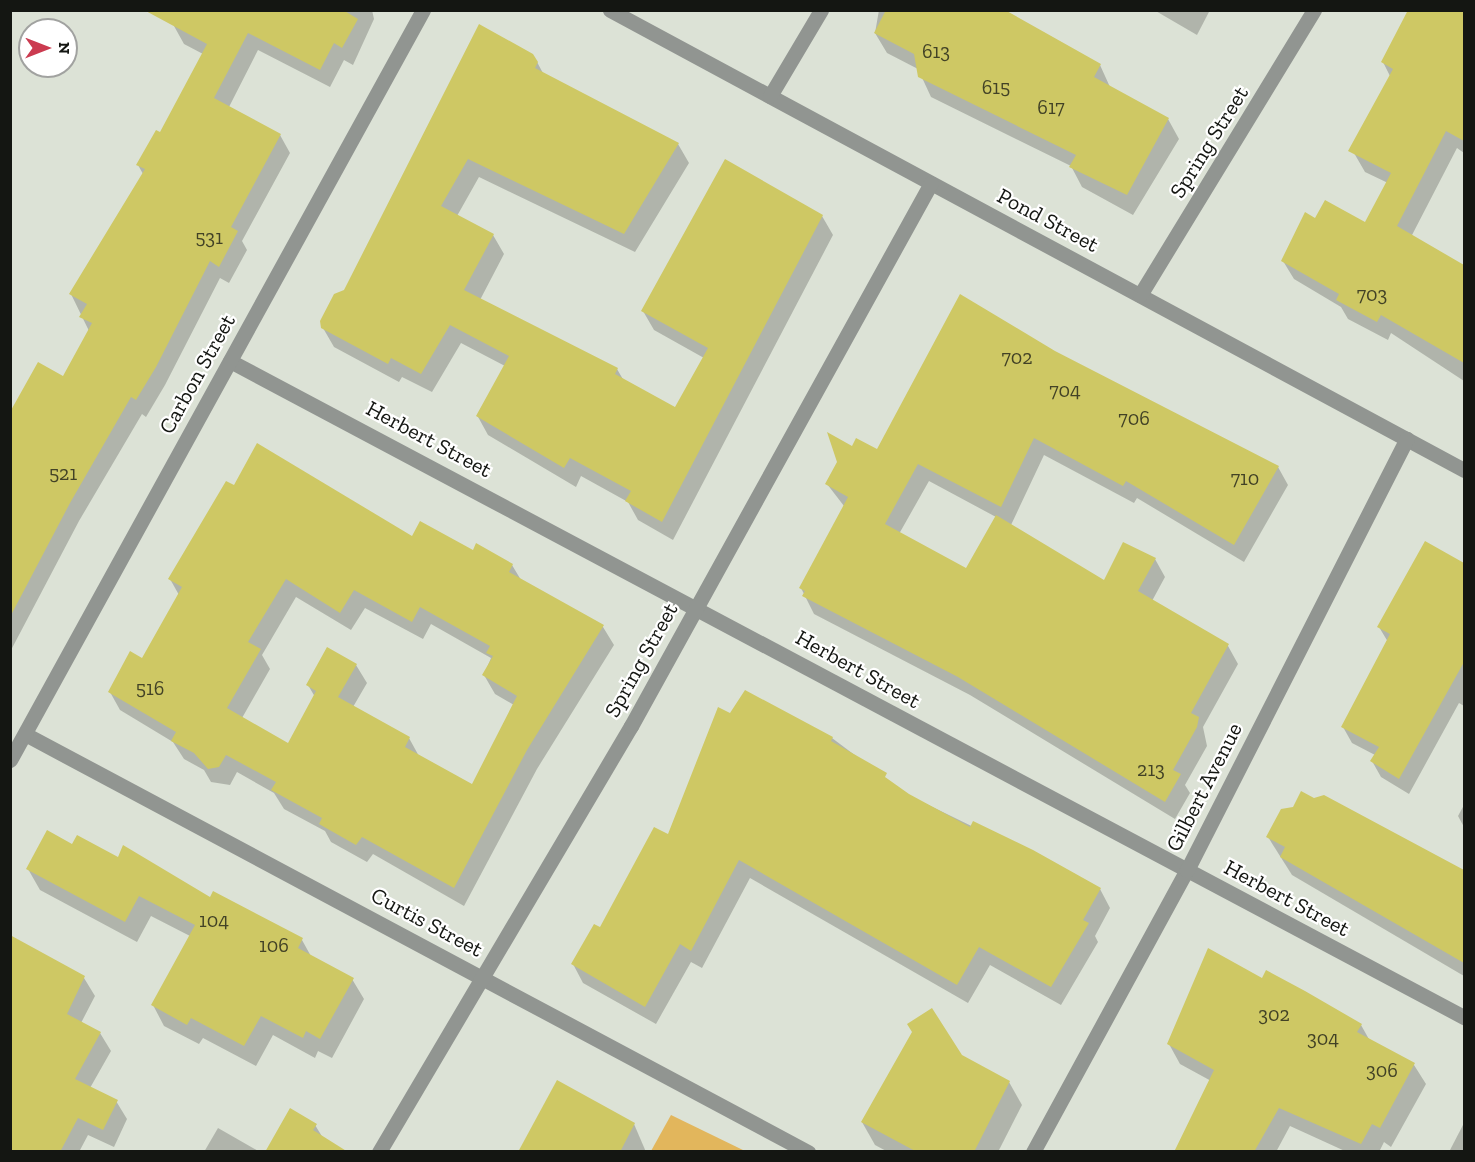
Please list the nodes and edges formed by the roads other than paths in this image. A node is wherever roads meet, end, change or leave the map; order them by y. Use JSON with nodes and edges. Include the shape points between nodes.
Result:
{"nodes":[{"id":1,"x":423,"y":10,"type":"edge"},
{"id":2,"x":610,"y":10,"type":"edge"},
{"id":3,"x":820,"y":10,"type":"edge"},
{"id":4,"x":1314,"y":10,"type":"edge"},
{"id":5,"x":770,"y":96,"type":"junction"},
{"id":6,"x":931,"y":183,"type":"junction"},
{"id":7,"x":1140,"y":295,"type":"junction"},
{"id":8,"x":230,"y":361,"type":"junction"},
{"id":9,"x":1407,"y":439,"type":"junction"},
{"id":10,"x":1464,"y":470,"type":"edge"},
{"id":11,"x":697,"y":605,"type":"junction"},
{"id":12,"x":25,"y":734,"type":"junction"},
{"id":13,"x":10,"y":760,"type":"edge"},
{"id":14,"x":1186,"y":870,"type":"junction"},
{"id":15,"x":480,"y":976,"type":"junction"},
{"id":16,"x":1464,"y":1017,"type":"edge"},
{"id":17,"x":379,"y":1152,"type":"edge"},
{"id":18,"x":808,"y":1152,"type":"edge"},
{"id":19,"x":1033,"y":1152,"type":"edge"}],
"edges":[{"from":1,"to":8,"type":"street","name":"Carbon Street"},
{"from":2,"to":5,"type":"street","name":"Pond Street"},
{"from":3,"to":5,"type":"street"},
{"from":4,"to":7,"type":"street","name":"Spring Street"},
{"from":5,"to":6,"type":"street","name":"Pond Street"},
{"from":6,"to":7,"type":"street","name":"Pond Street"},
{"from":6,"to":11,"type":"street","name":"Spring Street"},
{"from":7,"to":9,"type":"street","name":"Pond Street"},
{"from":8,"to":11,"type":"street","name":"Herbert Street"},
{"from":8,"to":12,"type":"street","name":"Carbon Street"},
{"from":9,"to":10,"type":"street","name":"Pond Street"},
{"from":9,"to":14,"type":"street","name":"Gilbert Avenue"},
{"from":11,"to":14,"type":"street","name":"Herbert Street","via":[[981,764]]},
{"from":11,"to":15,"type":"street","name":"Spring Street"},
{"from":12,"to":13,"type":"street","name":"Carbon Street"},
{"from":12,"to":15,"type":"street","name":"Curtis Street"},
{"from":14,"to":16,"type":"street","name":"Herbert Street"},
{"from":14,"to":19,"type":"street","name":"Gilbert Avenue"},
{"from":15,"to":17,"type":"street","name":"Spring Street"},
{"from":15,"to":18,"type":"street","name":"Curtis Street"}]}
